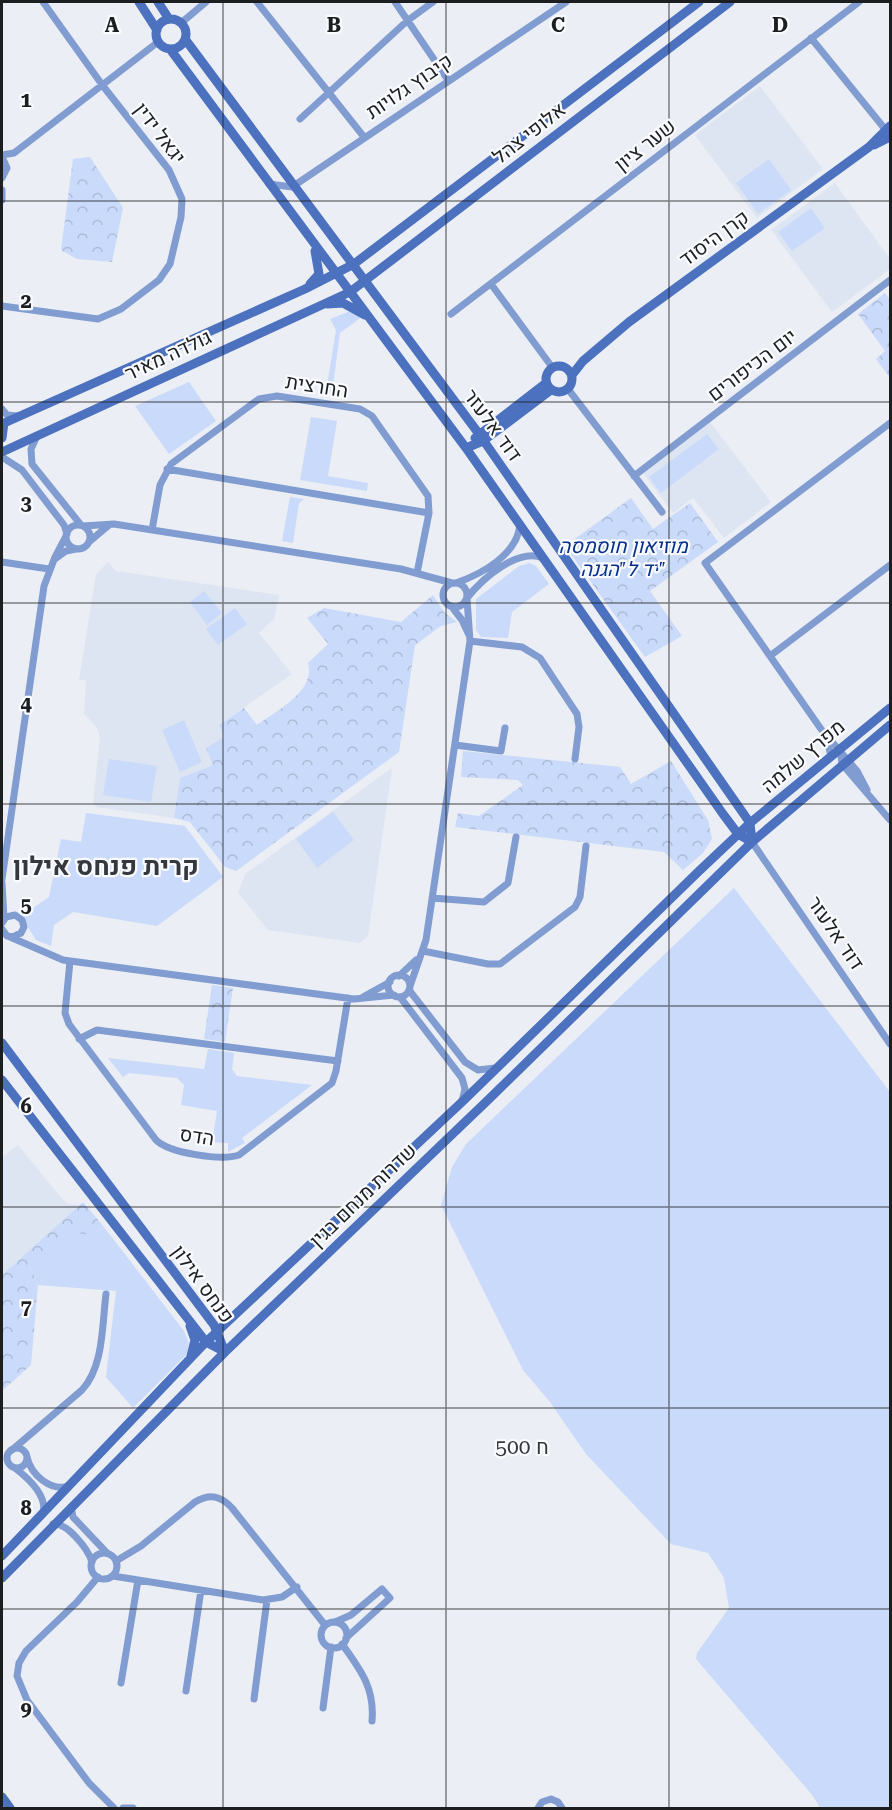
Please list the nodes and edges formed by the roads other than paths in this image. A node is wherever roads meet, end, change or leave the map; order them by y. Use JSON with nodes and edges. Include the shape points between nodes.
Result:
{"nodes":[{"id":1,"x":43,"y":2,"type":"edge"},
{"id":2,"x":139,"y":2,"type":"edge"},
{"id":3,"x":158,"y":2,"type":"edge"},
{"id":4,"x":206,"y":2,"type":"edge"},
{"id":5,"x":257,"y":2,"type":"edge"},
{"id":6,"x":395,"y":2,"type":"edge"},
{"id":7,"x":433,"y":2,"type":"edge"},
{"id":8,"x":566,"y":2,"type":"edge"},
{"id":9,"x":699,"y":2,"type":"edge"},
{"id":10,"x":730,"y":2,"type":"edge"},
{"id":11,"x":859,"y":2,"type":"edge"},
{"id":12,"x":169,"y":20,"type":"junction"},
{"id":13,"x":407,"y":21,"type":"junction"},
{"id":14,"x":181,"y":23,"type":"junction"},
{"id":15,"x":157,"y":30,"type":"junction"},
{"id":16,"x":811,"y":38,"type":"junction"},
{"id":17,"x":185,"y":39,"type":"junction"},
{"id":18,"x":158,"y":42,"type":"junction"},
{"id":19,"x":170,"y":49,"type":"junction"},
{"id":20,"x":448,"y":80,"type":"junction"},
{"id":21,"x":103,"y":86,"type":"junction"},
{"id":22,"x":330,"y":92,"type":"junction"},
{"id":23,"x":300,"y":119,"type":"dead end"},
{"id":24,"x":889,"y":132,"type":"edge"},
{"id":25,"x":364,"y":137,"type":"junction"},
{"id":26,"x":14,"y":153,"type":"junction"},
{"id":27,"x":2,"y":156,"type":"edge"},
{"id":28,"x":7,"y":165,"type":"junction"},
{"id":29,"x":2,"y":179,"type":"edge"},
{"id":30,"x":269,"y":184,"type":"junction"},
{"id":31,"x":292,"y":187,"type":"junction"},
{"id":32,"x":2,"y":190,"type":"edge"},
{"id":33,"x":2,"y":195,"type":"edge"},
{"id":34,"x":2,"y":200,"type":"edge"},
{"id":35,"x":313,"y":243,"type":"junction"},
{"id":36,"x":354,"y":264,"type":"junction"},
{"id":37,"x":336,"y":274,"type":"junction"},
{"id":38,"x":891,"y":280,"type":"edge"},
{"id":39,"x":366,"y":281,"type":"junction"},
{"id":40,"x":491,"y":284,"type":"junction"},
{"id":41,"x":304,"y":289,"type":"junction"},
{"id":42,"x":350,"y":292,"type":"junction"},
{"id":43,"x":316,"y":305,"type":"junction"},
{"id":44,"x":2,"y":306,"type":"edge"},
{"id":45,"x":451,"y":314,"type":"dead end"},
{"id":46,"x":368,"y":316,"type":"junction"},
{"id":47,"x":552,"y":367,"type":"junction"},
{"id":48,"x":569,"y":371,"type":"junction"},
{"id":49,"x":549,"y":386,"type":"junction"},
{"id":50,"x":568,"y":389,"type":"junction"},
{"id":51,"x":2,"y":409,"type":"edge"},
{"id":52,"x":18,"y":416,"type":"junction"},
{"id":53,"x":2,"y":421,"type":"edge"},
{"id":54,"x":891,"y":423,"type":"edge"},
{"id":55,"x":39,"y":435,"type":"junction"},
{"id":56,"x":2,"y":438,"type":"edge"},
{"id":57,"x":481,"y":438,"type":"junction"},
{"id":58,"x":465,"y":448,"type":"junction"},
{"id":59,"x":2,"y":452,"type":"edge"},
{"id":60,"x":2,"y":457,"type":"edge"},
{"id":61,"x":167,"y":469,"type":"junction"},
{"id":62,"x":634,"y":476,"type":"junction"},
{"id":63,"x":662,"y":512,"type":"dead end"},
{"id":64,"x":429,"y":513,"type":"junction"},
{"id":65,"x":114,"y":524,"type":"junction"},
{"id":66,"x":520,"y":524,"type":"junction"},
{"id":67,"x":82,"y":525,"type":"junction"},
{"id":68,"x":152,"y":530,"type":"junction"},
{"id":69,"x":67,"y":535,"type":"junction"},
{"id":70,"x":89,"y":543,"type":"junction"},
{"id":71,"x":76,"y":549,"type":"junction"},
{"id":72,"x":544,"y":559,"type":"junction"},
{"id":73,"x":2,"y":562,"type":"edge"},
{"id":74,"x":891,"y":566,"type":"edge"},
{"id":75,"x":50,"y":567,"type":"junction"},
{"id":76,"x":417,"y":573,"type":"junction"},
{"id":77,"x":426,"y":576,"type":"junction"},
{"id":78,"x":454,"y":583,"type":"junction"},
{"id":79,"x":444,"y":598,"type":"junction"},
{"id":80,"x":467,"y":598,"type":"junction"},
{"id":81,"x":451,"y":606,"type":"junction"},
{"id":82,"x":470,"y":641,"type":"junction"},
{"id":83,"x":770,"y":656,"type":"junction"},
{"id":84,"x":891,"y":708,"type":"edge"},
{"id":85,"x":891,"y":725,"type":"edge"},
{"id":86,"x":505,"y":728,"type":"dead end"},
{"id":87,"x":821,"y":729,"type":"junction"},
{"id":88,"x":455,"y":745,"type":"junction"},
{"id":89,"x":840,"y":748,"type":"junction"},
{"id":90,"x":831,"y":755,"type":"junction"},
{"id":91,"x":575,"y":759,"type":"dead end"},
{"id":92,"x":846,"y":762,"type":"junction"},
{"id":93,"x":723,"y":814,"type":"junction"},
{"id":94,"x":891,"y":820,"type":"edge"},
{"id":95,"x":750,"y":823,"type":"junction"},
{"id":96,"x":738,"y":834,"type":"junction"},
{"id":97,"x":516,"y":837,"type":"dead end"},
{"id":98,"x":752,"y":842,"type":"junction"},
{"id":99,"x":727,"y":844,"type":"junction"},
{"id":100,"x":586,"y":846,"type":"dead end"},
{"id":101,"x":2,"y":867,"type":"edge"},
{"id":102,"x":2,"y":881,"type":"edge"},
{"id":103,"x":3,"y":897,"type":"junction"},
{"id":104,"x":432,"y":898,"type":"junction"},
{"id":105,"x":16,"y":916,"type":"junction"},
{"id":106,"x":3,"y":921,"type":"edge"},
{"id":107,"x":24,"y":925,"type":"junction"},
{"id":108,"x":2,"y":929,"type":"edge"},
{"id":109,"x":7,"y":938,"type":"edge"},
{"id":110,"x":38,"y":950,"type":"junction"},
{"id":111,"x":423,"y":951,"type":"junction"},
{"id":112,"x":70,"y":961,"type":"junction"},
{"id":113,"x":399,"y":976,"type":"junction"},
{"id":114,"x":390,"y":982,"type":"junction"},
{"id":115,"x":410,"y":988,"type":"junction"},
{"id":116,"x":397,"y":996,"type":"junction"},
{"id":117,"x":352,"y":998,"type":"junction"},
{"id":118,"x":79,"y":1039,"type":"junction"},
{"id":119,"x":2,"y":1043,"type":"edge"},
{"id":120,"x":891,"y":1044,"type":"edge"},
{"id":121,"x":338,"y":1061,"type":"junction"},
{"id":122,"x":502,"y":1064,"type":"junction"},
{"id":123,"x":2,"y":1080,"type":"edge"},
{"id":124,"x":461,"y":1103,"type":"junction"},
{"id":125,"x":106,"y":1294,"type":"dead end"},
{"id":126,"x":201,"y":1310,"type":"junction"},
{"id":127,"x":237,"y":1312,"type":"junction"},
{"id":128,"x":189,"y":1321,"type":"junction"},
{"id":129,"x":217,"y":1332,"type":"junction"},
{"id":130,"x":206,"y":1342,"type":"junction"},
{"id":131,"x":225,"y":1352,"type":"junction"},
{"id":132,"x":190,"y":1358,"type":"junction"},
{"id":133,"x":32,"y":1432,"type":"junction"},
{"id":134,"x":8,"y":1452,"type":"edge"},
{"id":135,"x":27,"y":1455,"type":"junction"},
{"id":136,"x":2,"y":1461,"type":"edge"},
{"id":137,"x":13,"y":1467,"type":"junction"},
{"id":138,"x":69,"y":1486,"type":"junction"},
{"id":139,"x":72,"y":1505,"type":"junction"},
{"id":140,"x":42,"y":1515,"type":"junction"},
{"id":141,"x":51,"y":1526,"type":"junction"},
{"id":142,"x":107,"y":1553,"type":"junction"},
{"id":143,"x":2,"y":1556,"type":"edge"},
{"id":144,"x":116,"y":1561,"type":"junction"},
{"id":145,"x":92,"y":1563,"type":"junction"},
{"id":146,"x":113,"y":1576,"type":"junction"},
{"id":147,"x":98,"y":1577,"type":"junction"},
{"id":148,"x":2,"y":1578,"type":"edge"},
{"id":149,"x":138,"y":1580,"type":"junction"},
{"id":150,"x":297,"y":1587,"type":"junction"},
{"id":151,"x":201,"y":1590,"type":"junction"},
{"id":152,"x":267,"y":1600,"type":"junction"},
{"id":153,"x":335,"y":1622,"type":"junction"},
{"id":154,"x":325,"y":1625,"type":"junction"},
{"id":155,"x":344,"y":1641,"type":"junction"},
{"id":156,"x":331,"y":1647,"type":"junction"},
{"id":157,"x":121,"y":1683,"type":"dead end"},
{"id":158,"x":186,"y":1691,"type":"dead end"},
{"id":159,"x":254,"y":1699,"type":"dead end"},
{"id":160,"x":323,"y":1708,"type":"dead end"},
{"id":161,"x":372,"y":1721,"type":"dead end"},
{"id":162,"x":2,"y":1797,"type":"edge"},
{"id":163,"x":538,"y":1808,"type":"edge"},
{"id":164,"x":10,"y":1809,"type":"edge"},
{"id":165,"x":114,"y":1809,"type":"edge"},
{"id":166,"x":123,"y":1809,"type":"edge"},
{"id":167,"x":133,"y":1809,"type":"edge"},
{"id":168,"x":562,"y":1809,"type":"edge"}],
"edges":[{"from":1,"to":21,"type":"street","name":"יגאל ידין"},
{"from":2,"to":15,"type":"street"},
{"from":3,"to":12,"type":"street"},
{"from":4,"to":14,"type":"street"},
{"from":5,"to":22,"type":"street"},
{"from":6,"to":13,"type":"street"},
{"from":7,"to":13,"type":"street"},
{"from":8,"to":20,"type":"street","name":"קיבוץ גלויות"},
{"from":9,"to":36,"type":"street","name":"אלופי צהל"},
{"from":10,"to":39,"type":"street","name":"אלופי צהל"},
{"from":11,"to":16,"type":"street","name":"שער ציון"},
{"from":12,"to":14,"type":"street"},
{"from":12,"to":15,"type":"street"},
{"from":13,"to":20,"type":"street"},
{"from":13,"to":22,"type":"street"},
{"from":14,"to":17,"type":"street","name":"דוד אלעזר","via":[[186,30]]},
{"from":15,"to":18,"type":"street"},
{"from":16,"to":24,"type":"street"},
{"from":16,"to":40,"type":"street","name":"שער ציון"},
{"from":17,"to":19,"type":"street","via":[[179,47]]},
{"from":17,"to":31,"type":"street","name":"דוד אלעזר"},
{"from":18,"to":19,"type":"street","name":"דוד אלעזר"},
{"from":18,"to":21,"type":"street"},
{"from":19,"to":30,"type":"street","name":"דוד אלעזר"},
{"from":20,"to":25,"type":"street","name":"קיבוץ גלויות"},
{"from":21,"to":26,"type":"street"},
{"from":21,"to":44,"type":"street","name":"יגאל ידין","via":[[169,170],[182,199],[170,264],[138,299],[98,319]]},
{"from":22,"to":23,"type":"street"},
{"from":22,"to":25,"type":"street"},
{"from":24,"to":48,"type":"street","name":"קרן היסוד","via":[[629,322]]},
{"from":25,"to":31,"type":"street","name":"קיבוץ גלויות"},
{"from":26,"to":27,"type":"street"},
{"from":26,"to":28,"type":"street"},
{"from":27,"to":28,"type":"street"},
{"from":28,"to":29,"type":"street"},
{"from":30,"to":31,"type":"street"},
{"from":30,"to":35,"type":"street","name":"דוד אלעזר"},
{"from":31,"to":36,"type":"street","name":"דוד אלעזר"},
{"from":32,"to":33,"type":"street"},
{"from":33,"to":34,"type":"street"},
{"from":35,"to":37,"type":"street","name":"דוד אלעזר"},
{"from":35,"to":41,"type":"street","via":[[319,274]]},
{"from":36,"to":37,"type":"street","name":"אלופי צהל"},
{"from":36,"to":39,"type":"street","name":"דוד אלעזר"},
{"from":37,"to":41,"type":"street","name":"גולדה מאיר"},
{"from":37,"to":42,"type":"street","name":"דוד אלעזר"},
{"from":38,"to":62,"type":"street","name":"יום הכיפורים"},
{"from":39,"to":42,"type":"street","name":"אלופי צהל"},
{"from":39,"to":57,"type":"street","name":"דוד אלעזר"},
{"from":40,"to":45,"type":"street","name":"שער ציון"},
{"from":40,"to":47,"type":"street"},
{"from":41,"to":52,"type":"street","name":"גולדה מאיר"},
{"from":42,"to":43,"type":"street","name":"גולדה מאיר"},
{"from":42,"to":46,"type":"street","name":"דוד אלעזר"},
{"from":43,"to":46,"type":"street","via":[[343,303]]},
{"from":43,"to":55,"type":"street","name":"גולדה מאיר"},
{"from":46,"to":58,"type":"street","name":"דוד אלעזר"},
{"from":47,"to":48,"type":"street","via":[[560,365]]},
{"from":47,"to":49,"type":"street","via":[[546,374]]},
{"from":48,"to":50,"type":"street","via":[[572,382]]},
{"from":49,"to":50,"type":"street","via":[[560,392]]},
{"from":49,"to":57,"type":"street"},
{"from":50,"to":62,"type":"street"},
{"from":51,"to":52,"type":"street","via":[[7,416]]},
{"from":52,"to":53,"type":"street","name":"גולדה מאיר"},
{"from":53,"to":56,"type":"street"},
{"from":54,"to":83,"type":"street","via":[[705,563]]},
{"from":55,"to":59,"type":"street","name":"גולדה מאיר"},
{"from":55,"to":67,"type":"street","via":[[32,446],[32,464]]},
{"from":57,"to":58,"type":"street"},
{"from":57,"to":95,"type":"street","name":"דוד אלעזר"},
{"from":58,"to":66,"type":"street","name":"דוד אלעזר"},
{"from":60,"to":69,"type":"street","via":[[22,470],[64,525]]},
{"from":61,"to":64,"type":"street"},
{"from":61,"to":64,"type":"street","name":"החרצית","via":[[179,456],[267,396],[358,408],[372,416],[424,489]]},
{"from":61,"to":68,"type":"street"},
{"from":62,"to":63,"type":"street"},
{"from":64,"to":76,"type":"street","name":"החרצית"},
{"from":65,"to":67,"type":"street"},
{"from":65,"to":68,"type":"street"},
{"from":65,"to":70,"type":"street","via":[[100,530]]},
{"from":66,"to":72,"type":"street","name":"דוד אלעזר"},
{"from":66,"to":78,"type":"street","via":[[516,541],[507,553],[481,572]]},
{"from":67,"to":69,"type":"street","via":[[72,527]]},
{"from":67,"to":70,"type":"street","via":[[90,532]]},
{"from":68,"to":76,"type":"street"},
{"from":69,"to":71,"type":"street","via":[[69,545]]},
{"from":69,"to":75,"type":"street"},
{"from":70,"to":71,"type":"street"},
{"from":71,"to":75,"type":"street","via":[[63,552]]},
{"from":72,"to":80,"type":"street","via":[[530,556],[511,562]]},
{"from":72,"to":93,"type":"street","name":"דוד אלעזר"},
{"from":73,"to":75,"type":"street"},
{"from":74,"to":83,"type":"street"},
{"from":75,"to":101,"type":"street"},
{"from":76,"to":77,"type":"street"},
{"from":77,"to":78,"type":"street"},
{"from":77,"to":79,"type":"street"},
{"from":78,"to":79,"type":"street","via":[[445,589]]},
{"from":78,"to":80,"type":"street","via":[[465,587]]},
{"from":79,"to":81,"type":"street"},
{"from":80,"to":81,"type":"street","via":[[460,606]]},
{"from":80,"to":82,"type":"street"},
{"from":81,"to":82,"type":"street"},
{"from":82,"to":88,"type":"street"},
{"from":82,"to":91,"type":"street","via":[[525,648],[541,659],[577,714]]},
{"from":83,"to":87,"type":"street"},
{"from":84,"to":89,"type":"street","name":"מפרץ שלמה"},
{"from":85,"to":92,"type":"street","name":"מפרץ שלמה"},
{"from":86,"to":88,"type":"street","via":[[501,751]]},
{"from":87,"to":89,"type":"street"},
{"from":87,"to":90,"type":"street"},
{"from":88,"to":104,"type":"street"},
{"from":89,"to":90,"type":"street","name":"מפרץ שלמה"},
{"from":89,"to":92,"type":"street"},
{"from":90,"to":95,"type":"street","name":"מפרץ שלמה"},
{"from":92,"to":94,"type":"street"},
{"from":92,"to":98,"type":"street","name":"מפרץ שלמה"},
{"from":93,"to":96,"type":"street","name":"דוד אלעזר"},
{"from":93,"to":99,"type":"street"},
{"from":95,"to":96,"type":"street","name":"מפרץ שלמה"},
{"from":95,"to":98,"type":"street","name":"דוד אלעזר"},
{"from":96,"to":98,"type":"street","name":"דוד אלעזר"},
{"from":96,"to":99,"type":"street","name":"שדרות מנחם בגין"},
{"from":97,"to":104,"type":"street","via":[[508,883],[484,902]]},
{"from":98,"to":120,"type":"street","name":"דוד אלעזר"},
{"from":98,"to":131,"type":"street","name":"שדרות מנחם בגין"},
{"from":99,"to":122,"type":"street","name":"שדרות מנחם בגין"},
{"from":100,"to":111,"type":"street","via":[[575,907],[506,961],[491,964]]},
{"from":101,"to":102,"type":"street"},
{"from":102,"to":103,"type":"street"},
{"from":103,"to":105,"type":"street"},
{"from":103,"to":106,"type":"street"},
{"from":104,"to":111,"type":"street"},
{"from":105,"to":106,"type":"street","via":[[10,915]]},
{"from":105,"to":107,"type":"street"},
{"from":107,"to":109,"type":"street","via":[[20,935]]},
{"from":107,"to":110,"type":"street"},
{"from":108,"to":109,"type":"street"},
{"from":109,"to":110,"type":"street"},
{"from":110,"to":112,"type":"street"},
{"from":111,"to":113,"type":"street"},
{"from":111,"to":115,"type":"street"},
{"from":112,"to":117,"type":"street"},
{"from":112,"to":118,"type":"street","name":"הדס","via":[[65,1015]]},
{"from":113,"to":114,"type":"street"},
{"from":113,"to":115,"type":"street","via":[[406,978]]},
{"from":114,"to":116,"type":"street","via":[[390,990]]},
{"from":114,"to":117,"type":"street","via":[[375,993]]},
{"from":115,"to":116,"type":"street"},
{"from":115,"to":122,"type":"street","via":[[465,1062],[482,1070]]},
{"from":116,"to":117,"type":"street"},
{"from":116,"to":124,"type":"street","via":[[462,1078],[465,1093]]},
{"from":117,"to":121,"type":"street","name":"הדס"},
{"from":118,"to":121,"type":"street","via":[[97,1030]]},
{"from":118,"to":121,"type":"street","name":"הדס","via":[[161,1144],[173,1150],[226,1157],[245,1152],[327,1088]]},
{"from":119,"to":126,"type":"street","name":"פנחס אילון"},
{"from":122,"to":124,"type":"street","name":"שדרות מנחם בגין"},
{"from":123,"to":128,"type":"street","name":"פנחס אילון"},
{"from":124,"to":127,"type":"street","name":"שדרות מנחם בגין"},
{"from":125,"to":133,"type":"street","via":[[93,1375],[82,1390]]},
{"from":126,"to":127,"type":"street","via":[[219,1320]]},
{"from":126,"to":129,"type":"street","name":"פנחס אילון"},
{"from":127,"to":129,"type":"street","name":"שדרות מנחם בגין"},
{"from":128,"to":130,"type":"street","name":"פנחס אילון"},
{"from":128,"to":132,"type":"street","via":[[195,1340]]},
{"from":129,"to":130,"type":"street","name":"שדרות מנחם בגין"},
{"from":129,"to":131,"type":"street","name":"פנחס אילון"},
{"from":130,"to":131,"type":"street","name":"פנחס אילון"},
{"from":130,"to":132,"type":"street","name":"שדרות מנחם בגין"},
{"from":131,"to":139,"type":"street","name":"שדרות מנחם בגין"},
{"from":132,"to":138,"type":"street","name":"שדרות מנחם בגין"},
{"from":133,"to":134,"type":"street"},
{"from":133,"to":135,"type":"street","via":[[26,1444]]},
{"from":134,"to":135,"type":"street","via":[[19,1448]]},
{"from":134,"to":137,"type":"street","via":[[7,1459]]},
{"from":135,"to":137,"type":"street","via":[[24,1466]]},
{"from":135,"to":138,"type":"street","via":[[31,1467],[48,1484]]},
{"from":136,"to":137,"type":"street"},
{"from":137,"to":140,"type":"street","via":[[42,1498]]},
{"from":138,"to":140,"type":"street","name":"שדרות מנחם בגין"},
{"from":139,"to":141,"type":"street","name":"שדרות מנחם בגין"},
{"from":139,"to":142,"type":"street","via":[[73,1517]]},
{"from":140,"to":143,"type":"street","name":"שדרות מנחם בגין"},
{"from":141,"to":145,"type":"street","via":[[64,1525]]},
{"from":141,"to":148,"type":"street","name":"שדרות מנחם בגין"},
{"from":142,"to":144,"type":"street"},
{"from":142,"to":145,"type":"street","via":[[96,1556]]},
{"from":144,"to":146,"type":"street"},
{"from":144,"to":150,"type":"street","via":[[195,1502],[214,1496],[232,1508]]},
{"from":145,"to":147,"type":"street","via":[[93,1573]]},
{"from":146,"to":147,"type":"street"},
{"from":146,"to":149,"type":"street"},
{"from":147,"to":165,"type":"street","via":[[26,1650],[17,1676],[34,1709],[89,1784]]},
{"from":149,"to":151,"type":"street"},
{"from":149,"to":157,"type":"street"},
{"from":150,"to":152,"type":"street","via":[[282,1597]]},
{"from":150,"to":154,"type":"street"},
{"from":151,"to":152,"type":"street"},
{"from":151,"to":158,"type":"street"},
{"from":152,"to":159,"type":"street"},
{"from":153,"to":154,"type":"street"},
{"from":153,"to":155,"type":"street","via":[[344,1628]]},
{"from":153,"to":155,"type":"street","via":[[351,1615],[382,1589],[390,1598]]},
{"from":154,"to":156,"type":"street","via":[[321,1638]]},
{"from":155,"to":156,"type":"street"},
{"from":155,"to":161,"type":"street","via":[[368,1684]]},
{"from":156,"to":160,"type":"street"},
{"from":162,"to":164,"type":"street"},
{"from":163,"to":168,"type":"street","via":[[551,1799]]},
{"from":166,"to":167,"type":"street"}]}
